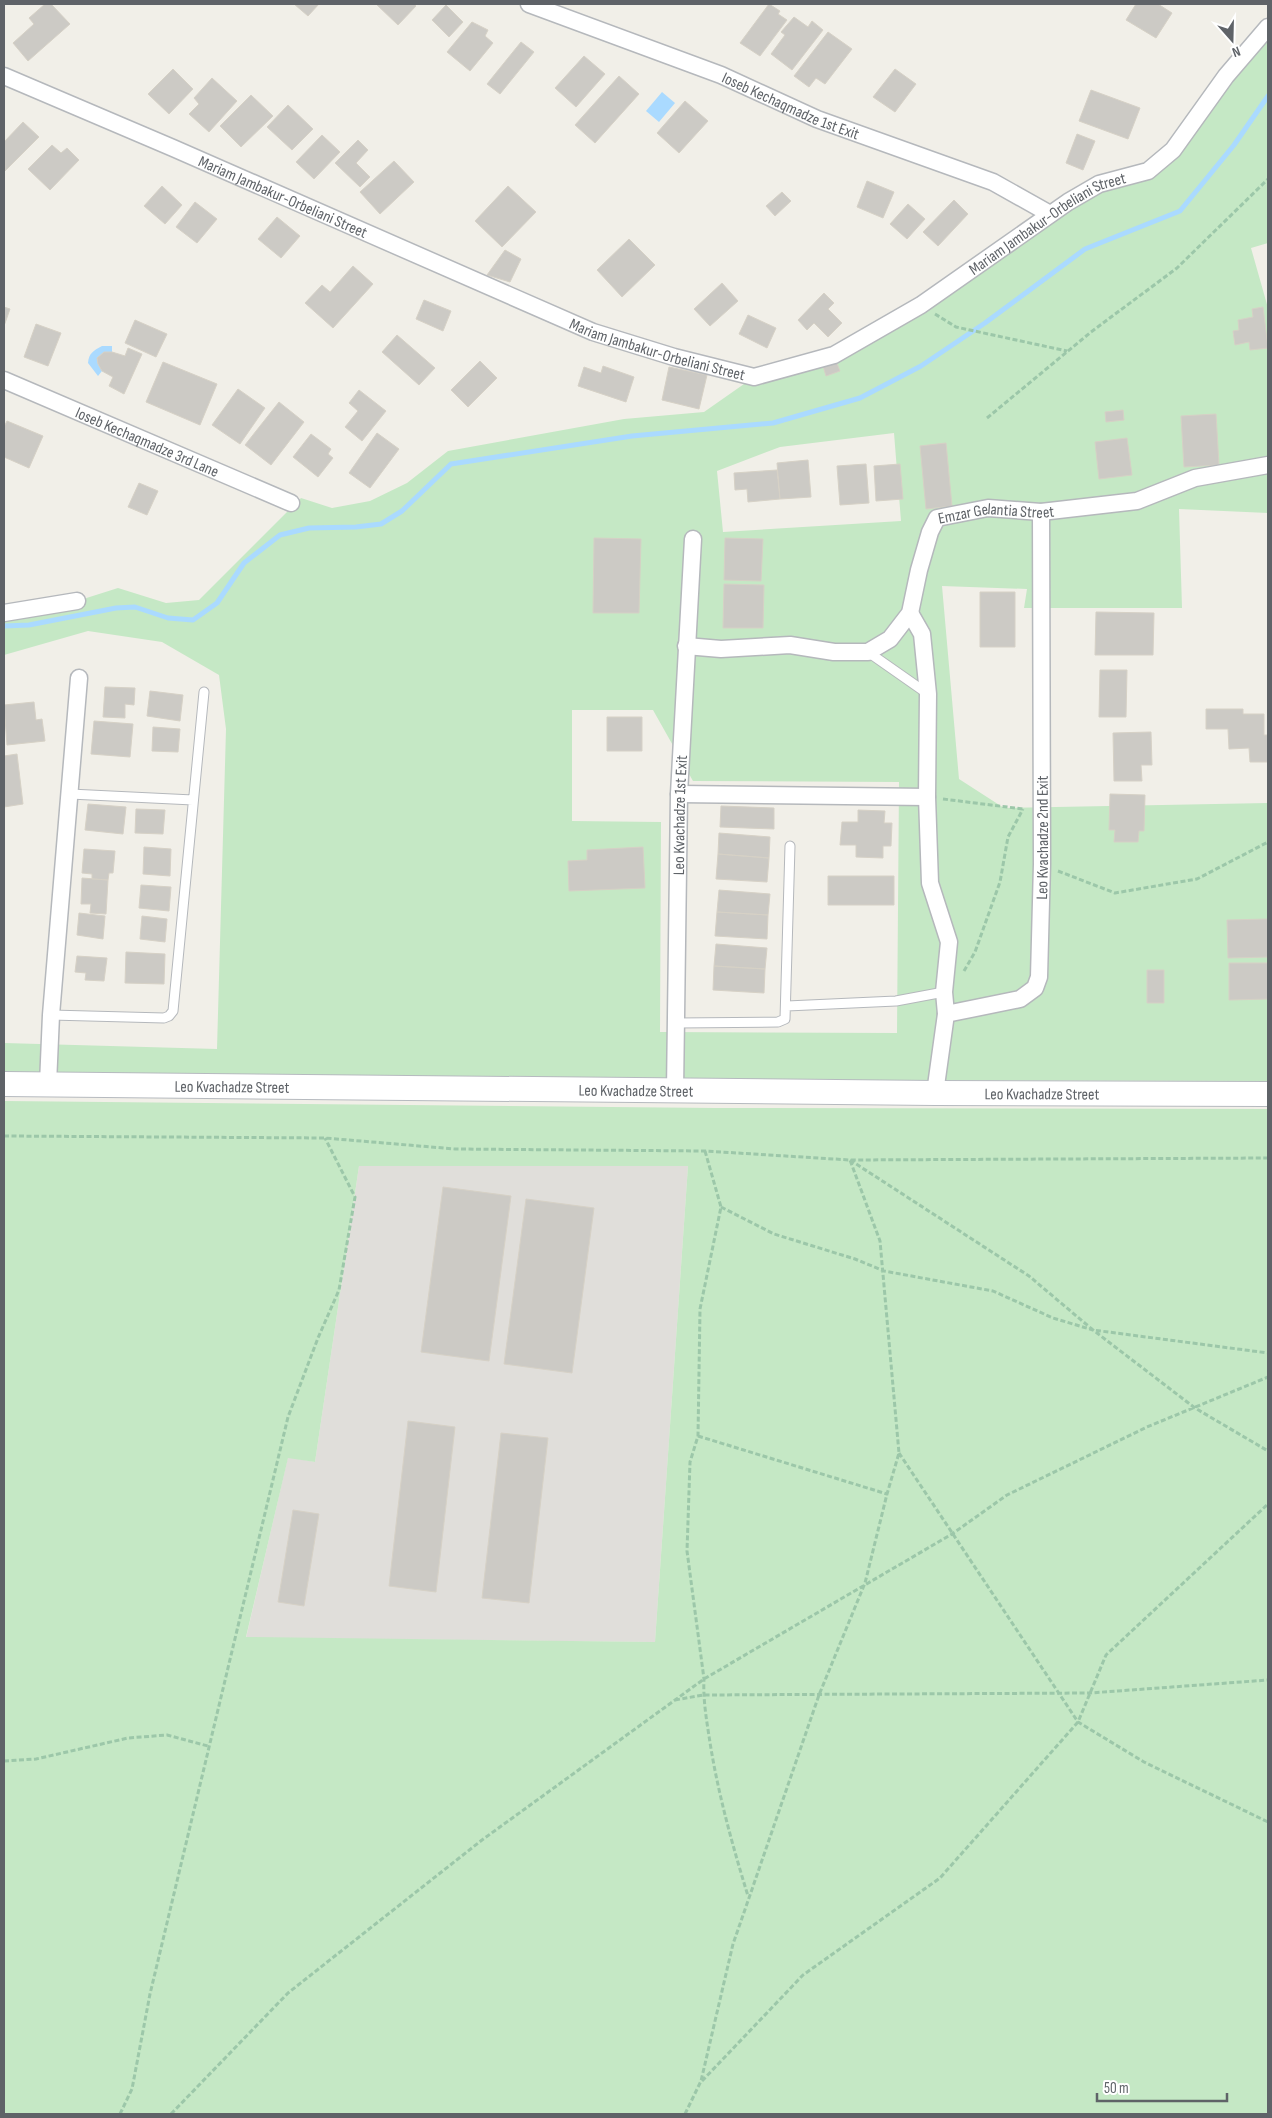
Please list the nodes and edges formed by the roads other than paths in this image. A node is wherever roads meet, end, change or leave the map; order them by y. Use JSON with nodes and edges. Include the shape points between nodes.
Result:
{"nodes":[{"id":1,"x":529,"y":4,"type":"edge"},
{"id":2,"x":1268,"y":27,"type":"edge"},
{"id":3,"x":4,"y":76,"type":"edge"},
{"id":4,"x":1050,"y":214,"type":"junction"},
{"id":5,"x":4,"y":380,"type":"edge"},
{"id":6,"x":1268,"y":465,"type":"edge"},
{"id":7,"x":291,"y":503,"type":"dead end"},
{"id":8,"x":1041,"y":512,"type":"junction"},
{"id":9,"x":693,"y":539,"type":"dead end"},
{"id":10,"x":77,"y":601,"type":"dead end"},
{"id":11,"x":4,"y":613,"type":"edge"},
{"id":12,"x":910,"y":613,"type":"junction"},
{"id":13,"x":686,"y":646,"type":"junction"},
{"id":14,"x":868,"y":652,"type":"junction"},
{"id":15,"x":79,"y":678,"type":"dead end"},
{"id":16,"x":204,"y":692,"type":"dead end"},
{"id":17,"x":928,"y":694,"type":"junction"},
{"id":18,"x":70,"y":794,"type":"junction"},
{"id":19,"x":679,"y":794,"type":"junction"},
{"id":20,"x":927,"y":797,"type":"junction"},
{"id":21,"x":193,"y":800,"type":"junction"},
{"id":22,"x":790,"y":846,"type":"dead end"},
{"id":23,"x":944,"y":992,"type":"junction"},
{"id":24,"x":786,"y":1006,"type":"junction"},
{"id":25,"x":946,"y":1014,"type":"junction"},
{"id":26,"x":51,"y":1015,"type":"junction"},
{"id":27,"x":677,"y":1022,"type":"junction"},
{"id":28,"x":4,"y":1084,"type":"edge"},
{"id":29,"x":48,"y":1084,"type":"junction"},
{"id":30,"x":675,"y":1091,"type":"junction"},
{"id":31,"x":935,"y":1093,"type":"junction"},
{"id":32,"x":1268,"y":1094,"type":"edge"}],
"edges":[{"from":1,"to":4,"type":"street","name":"Ioseb Kechaqmadze 1st Exit","via":[[721,75],[817,119],[993,182]]},
{"from":2,"to":4,"type":"street","name":"Mariam Jambakur-Orbeliani Street","via":[[1226,76],[1173,150],[1148,171],[1099,184]]},
{"from":3,"to":4,"type":"street","name":"Mariam Jambakur-Orbeliani Street","via":[[593,332],[754,377],[834,355],[921,305]]},
{"from":5,"to":7,"type":"street","name":"Ioseb Kechaqmadze 3rd Lane"},
{"from":6,"to":8,"type":"street","name":"Emzar Gelantia Street","via":[[1195,478],[1137,501]]},
{"from":8,"to":12,"type":"street","name":"Emzar Gelantia Street","via":[[988,508],[937,518],[919,570]]},
{"from":8,"to":25,"type":"street","name":"Leo Kvachadze 2nd Exit","via":[[1042,864],[1039,977],[1035,988],[1020,999]]},
{"from":9,"to":13,"type":"street","name":"Leo Kvachadze 1st Exit"},
{"from":10,"to":11,"type":"street"},
{"from":12,"to":14,"type":"street","name":"Emzar Gelantia Street","via":[[890,638]]},
{"from":12,"to":17,"type":"street","via":[[922,634]]},
{"from":13,"to":14,"type":"street","via":[[721,649],[790,645],[834,652]]},
{"from":13,"to":19,"type":"street","name":"Leo Kvachadze 1st Exit"},
{"from":14,"to":17,"type":"lane"},
{"from":15,"to":18,"type":"street"},
{"from":16,"to":21,"type":"lane"},
{"from":17,"to":20,"type":"street"},
{"from":18,"to":21,"type":"lane"},
{"from":18,"to":26,"type":"street"},
{"from":19,"to":20,"type":"street"},
{"from":19,"to":27,"type":"street","name":"Leo Kvachadze 1st Exit"},
{"from":20,"to":23,"type":"street","via":[[930,883],[949,942]]},
{"from":21,"to":26,"type":"lane","via":[[172,1012],[164,1018]]},
{"from":22,"to":24,"type":"lane"},
{"from":23,"to":24,"type":"lane","via":[[896,1002]]},
{"from":23,"to":25,"type":"street"},
{"from":24,"to":27,"type":"lane","via":[[785,1019],[778,1022]]},
{"from":25,"to":31,"type":"street"},
{"from":26,"to":29,"type":"street"},
{"from":27,"to":30,"type":"street","name":"Leo Kvachadze 1st Exit"},
{"from":28,"to":29,"type":"main road","name":"Leo Kvachadze Street"},
{"from":29,"to":30,"type":"main road","name":"Leo Kvachadze Street"},
{"from":30,"to":31,"type":"main road","name":"Leo Kvachadze Street"},
{"from":31,"to":32,"type":"main road","name":"Leo Kvachadze Street"}]}
